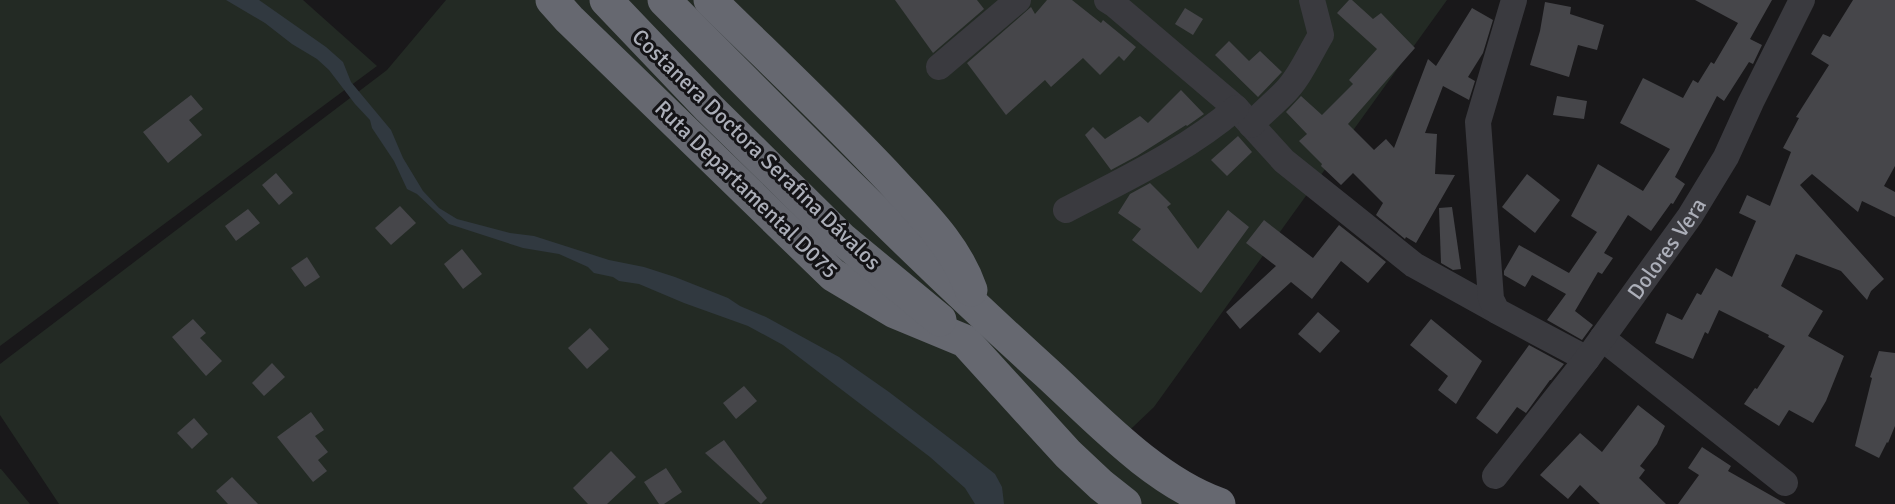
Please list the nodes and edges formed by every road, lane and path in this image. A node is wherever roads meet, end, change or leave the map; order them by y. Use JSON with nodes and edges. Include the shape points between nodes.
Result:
{"nodes":[{"id":1,"x":606,"y":0,"type":"edge"},
{"id":2,"x":664,"y":0,"type":"edge"},
{"id":3,"x":710,"y":0,"type":"edge"},
{"id":4,"x":1018,"y":0,"type":"edge"},
{"id":5,"x":1312,"y":0,"type":"edge"},
{"id":6,"x":1514,"y":0,"type":"edge"},
{"id":7,"x":1802,"y":0,"type":"edge"},
{"id":8,"x":1113,"y":2,"type":"edge"},
{"id":9,"x":560,"y":9,"type":"edge"},
{"id":10,"x":939,"y":67,"type":"dead end"},
{"id":11,"x":1244,"y":117,"type":"junction"},
{"id":12,"x":1066,"y":210,"type":"dead end"},
{"id":13,"x":1497,"y":311,"type":"junction"},
{"id":14,"x":979,"y":312,"type":"junction"},
{"id":15,"x":1602,"y":338,"type":"junction"},
{"id":16,"x":965,"y":341,"type":"junction"},
{"id":17,"x":1587,"y":359,"type":"junction"},
{"id":18,"x":1495,"y":476,"type":"dead end"},
{"id":19,"x":1785,"y":483,"type":"dead end"},
{"id":20,"x":1125,"y":504,"type":"edge"},
{"id":21,"x":1220,"y":504,"type":"edge"}],
"edges":[{"from":1,"to":16,"type":"highway","name":"Costanera Doctora Serafina Dávalos","via":[[842,239]]},
{"from":2,"to":14,"type":"highway","name":"Costanera Doctora Serafina Dávalos"},
{"from":3,"to":14,"type":"highway","via":[[856,142],[939,232],[966,275]]},
{"from":4,"to":10,"type":"street"},
{"from":5,"to":11,"type":"street","via":[[1321,35],[1301,70],[1270,105]]},
{"from":6,"to":13,"type":"street","via":[[1478,122],[1491,298]]},
{"from":7,"to":15,"type":"street","name":"Dolores Vera","via":[[1726,157],[1690,216]]},
{"from":8,"to":11,"type":"street"},
{"from":9,"to":16,"type":"highway","name":"Ruta Departamental D075","via":[[833,275],[895,312]]},
{"from":11,"to":12,"type":"street","via":[[1209,131]]},
{"from":11,"to":13,"type":"street","via":[[1284,161],[1414,265]]},
{"from":13,"to":17,"type":"street"},
{"from":14,"to":21,"type":"highway","via":[[1143,460]]},
{"from":15,"to":17,"type":"street","name":"Dolores Vera"},
{"from":15,"to":19,"type":"street"},
{"from":16,"to":20,"type":"highway","name":"Ruta Departamental D075","via":[[1068,454]]},
{"from":17,"to":18,"type":"street","name":"Dolores Vera"}]}
